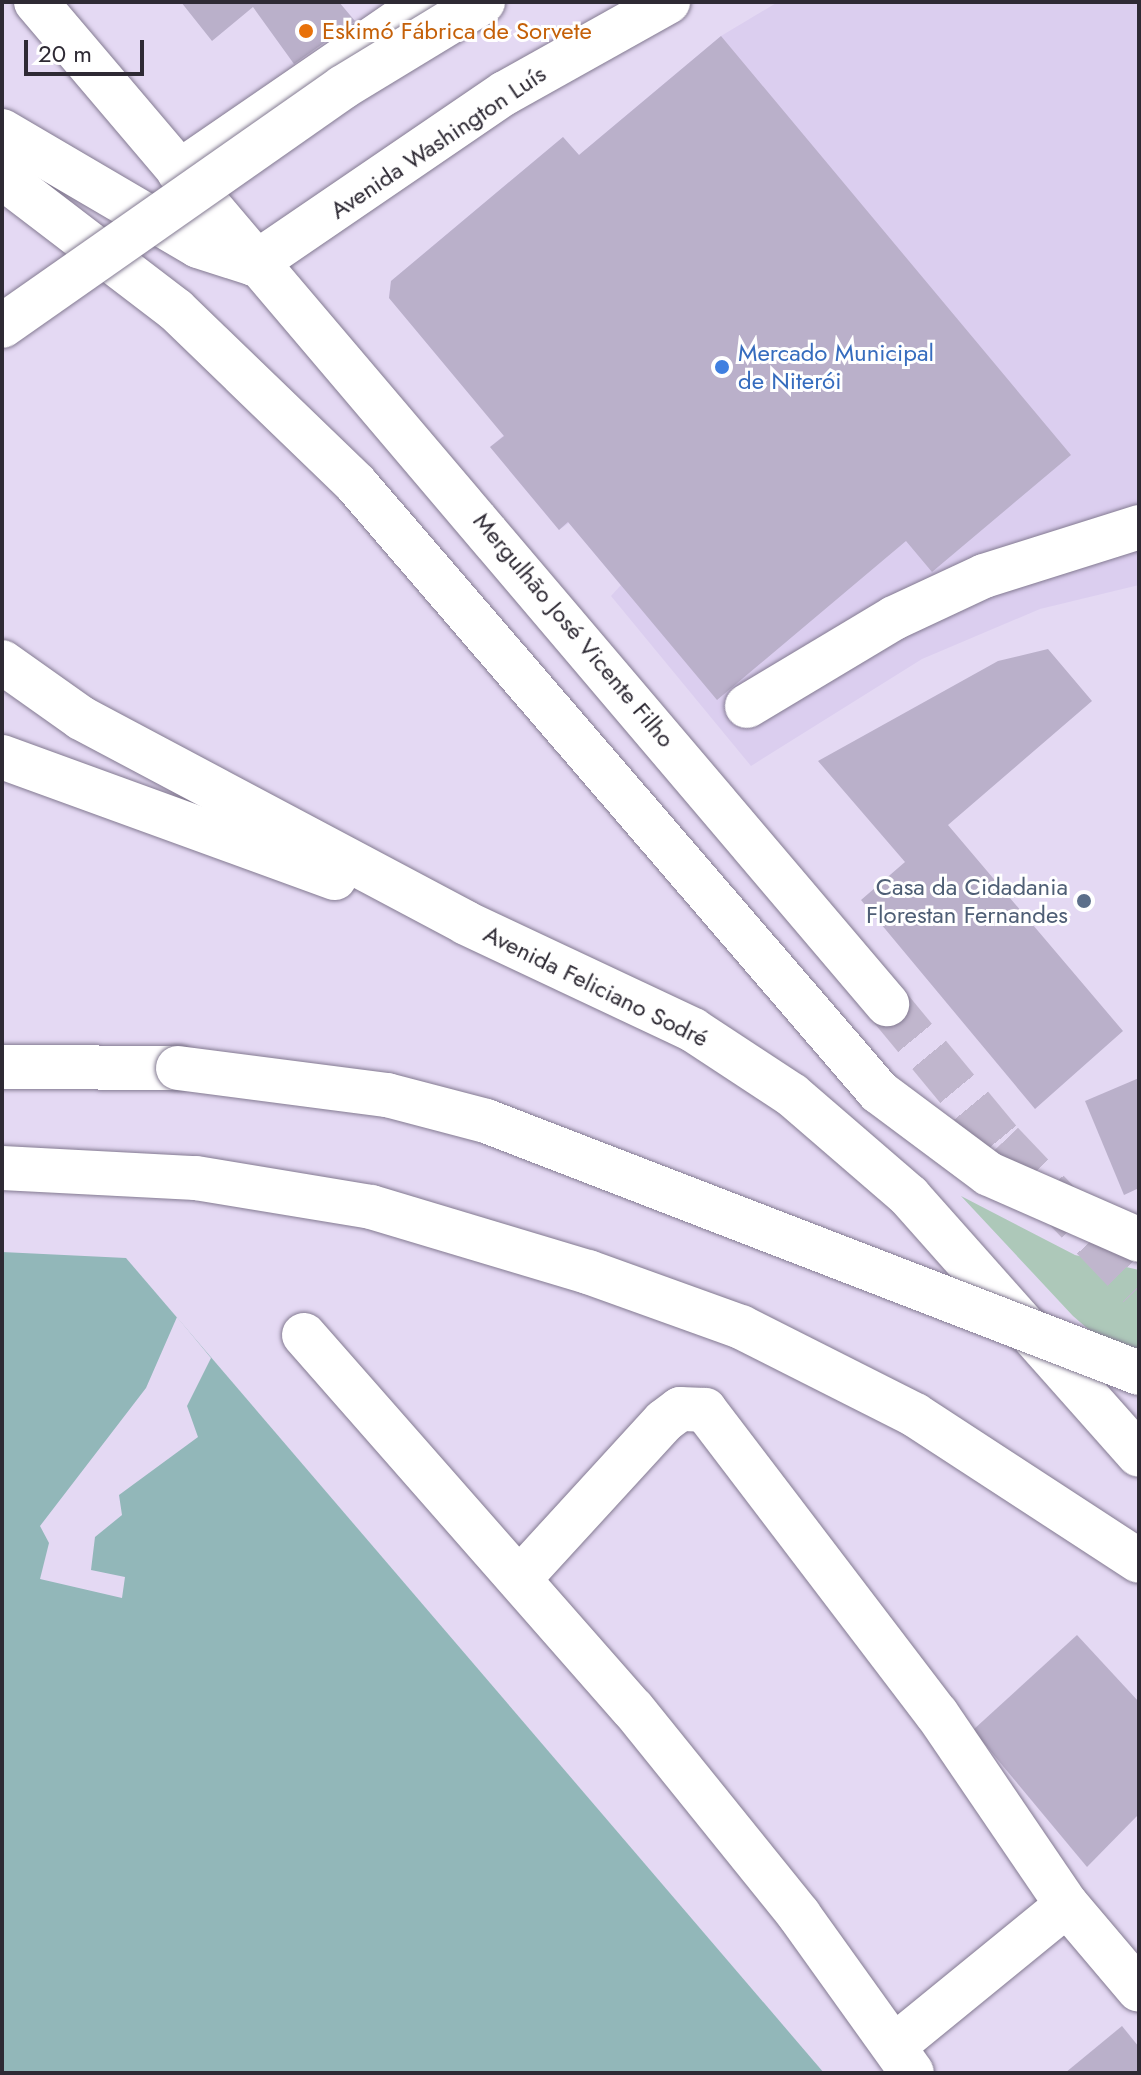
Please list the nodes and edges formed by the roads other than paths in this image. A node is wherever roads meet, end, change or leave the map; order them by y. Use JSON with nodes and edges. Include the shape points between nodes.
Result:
{"nodes":[{"id":1,"x":36,"y":2,"type":"edge"},
{"id":2,"x":426,"y":2,"type":"edge"},
{"id":3,"x":483,"y":2,"type":"edge"},
{"id":4,"x":668,"y":2,"type":"edge"},
{"id":5,"x":2,"y":131,"type":"edge"},
{"id":6,"x":179,"y":172,"type":"junction"},
{"id":7,"x":2,"y":177,"type":"edge"},
{"id":8,"x":254,"y":264,"type":"junction"},
{"id":9,"x":2,"y":326,"type":"edge"},
{"id":10,"x":1139,"y":527,"type":"edge"},
{"id":11,"x":2,"y":662,"type":"edge"},
{"id":12,"x":747,"y":706,"type":"dead end"},
{"id":13,"x":2,"y":757,"type":"edge"},
{"id":14,"x":466,"y":923,"type":"junction"},
{"id":15,"x":887,"y":1004,"type":"tunnel mouth"},
{"id":16,"x":2,"y":1067,"type":"edge"},
{"id":17,"x":2,"y":1168,"type":"edge"},
{"id":18,"x":1139,"y":1240,"type":"edge"},
{"id":19,"x":304,"y":1335,"type":"dead end"},
{"id":20,"x":1139,"y":1373,"type":"edge"},
{"id":21,"x":1134,"y":1445,"type":"edge"},
{"id":22,"x":1139,"y":1561,"type":"edge"},
{"id":23,"x":522,"y":1576,"type":"junction"},
{"id":24,"x":1067,"y":1905,"type":"junction"},
{"id":25,"x":1139,"y":1990,"type":"edge"},
{"id":26,"x":903,"y":2059,"type":"edge"}],
"edges":[{"from":1,"to":6,"type":"main road"},
{"from":2,"to":6,"type":"main road"},
{"from":3,"to":9,"type":"main road","bridge":true,"via":[[343,87]]},
{"from":4,"to":8,"type":"main road","name":"Avenida Washington Luís","via":[[505,93]]},
{"from":5,"to":8,"type":"main road","via":[[210,252]]},
{"from":6,"to":8,"type":"main road"},
{"from":7,"to":18,"type":"main road","via":[[176,310],[356,484],[879,1092],[950,1152],[1002,1182]]},
{"from":8,"to":15,"type":"main road","name":"Mergulhão José Vicente Filho","via":[[483,520]]},
{"from":10,"to":12,"type":"main road","via":[[984,576],[894,618]]},
{"from":11,"to":14,"type":"main road","name":"Avenida Feliciano Sodré","via":[[81,718]]},
{"from":13,"to":14,"type":"main road"},
{"from":14,"to":21,"type":"main road","name":"Avenida Feliciano Sodré","via":[[693,1030],[792,1095],[909,1196]]},
{"from":16,"to":20,"type":"main road","bridge":true,"via":[[178,1068],[387,1095],[486,1121]]},
{"from":17,"to":22,"type":"main road","via":[[196,1178],[371,1207],[588,1272],[741,1327],[915,1415]]},
{"from":19,"to":23,"type":"main road"},
{"from":23,"to":24,"type":"main road","via":[[664,1421],[680,1409],[705,1410],[937,1714]]},
{"from":23,"to":26,"type":"main road","via":[[799,1915]]},
{"from":24,"to":25,"type":"main road"},
{"from":24,"to":26,"type":"main road"}]}
